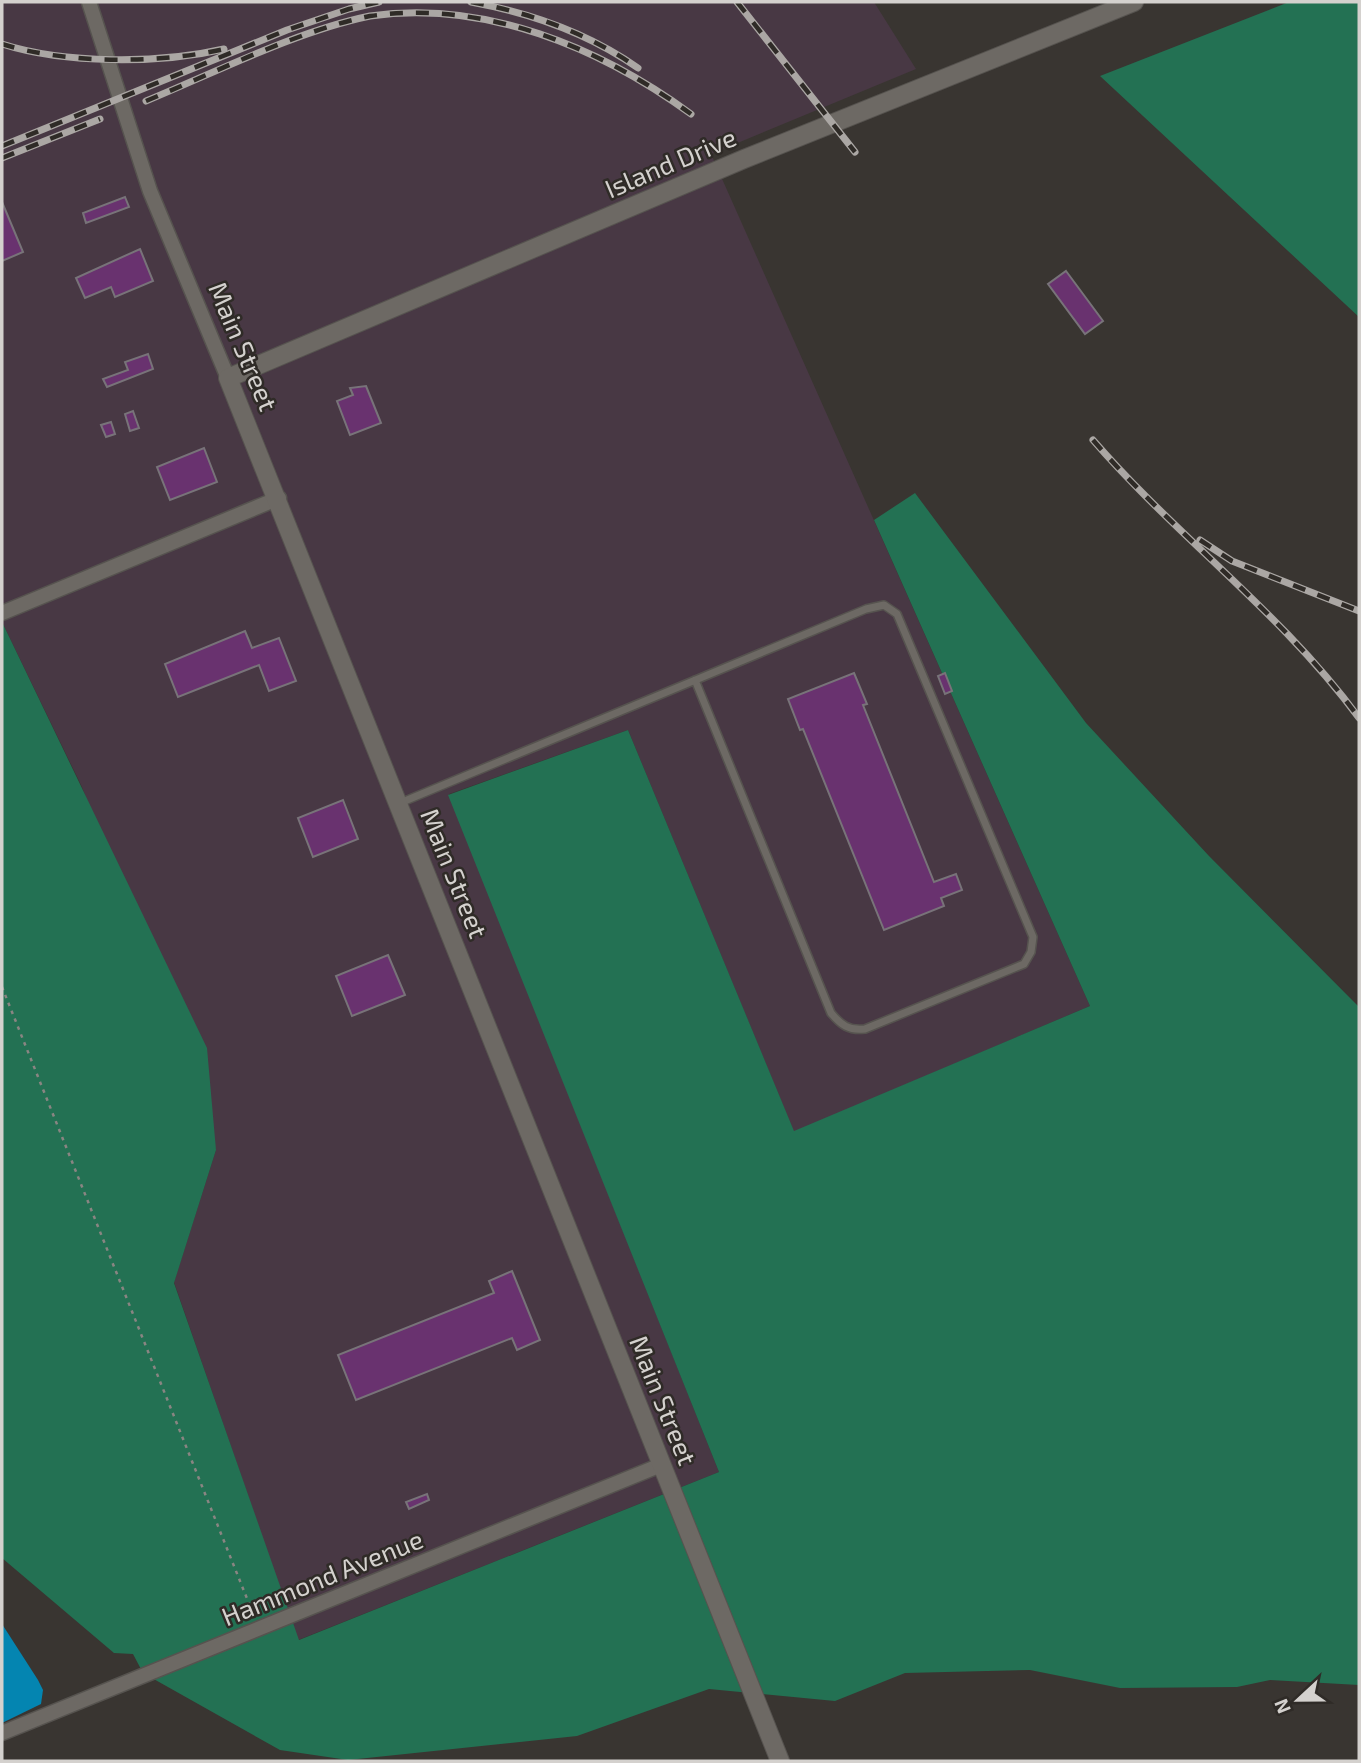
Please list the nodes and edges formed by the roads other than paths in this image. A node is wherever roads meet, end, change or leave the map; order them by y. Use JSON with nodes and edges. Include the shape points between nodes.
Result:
{"nodes":[{"id":1,"x":89,"y":2,"type":"edge"},
{"id":2,"x":1134,"y":2,"type":"edge"},
{"id":3,"x":228,"y":378,"type":"junction"},
{"id":4,"x":279,"y":498,"type":"junction"},
{"id":5,"x":2,"y":612,"type":"edge"},
{"id":6,"x":695,"y":680,"type":"junction"},
{"id":7,"x":400,"y":803,"type":"junction"},
{"id":8,"x":661,"y":1465,"type":"junction"},
{"id":9,"x":2,"y":1733,"type":"edge"},
{"id":10,"x":780,"y":1761,"type":"edge"}],
"edges":[{"from":1,"to":3,"type":"street","name":"Main Street","via":[[150,191]]},
{"from":2,"to":3,"type":"street","name":"Island Drive","via":[[757,153]]},
{"from":3,"to":4,"type":"street","name":"Main Street"},
{"from":4,"to":5,"type":"street"},
{"from":4,"to":7,"type":"street","name":"Main Street"},
{"from":6,"to":6,"type":"lane","via":[[866,609],[884,604],[897,614],[1033,937],[1024,964],[865,1030],[852,1031],[840,1023],[831,1013]]},
{"from":6,"to":7,"type":"lane"},
{"from":7,"to":8,"type":"street","name":"Main Street"},
{"from":8,"to":9,"type":"street","name":"Hammond Avenue"},
{"from":8,"to":10,"type":"street","name":"Main Street"}]}
